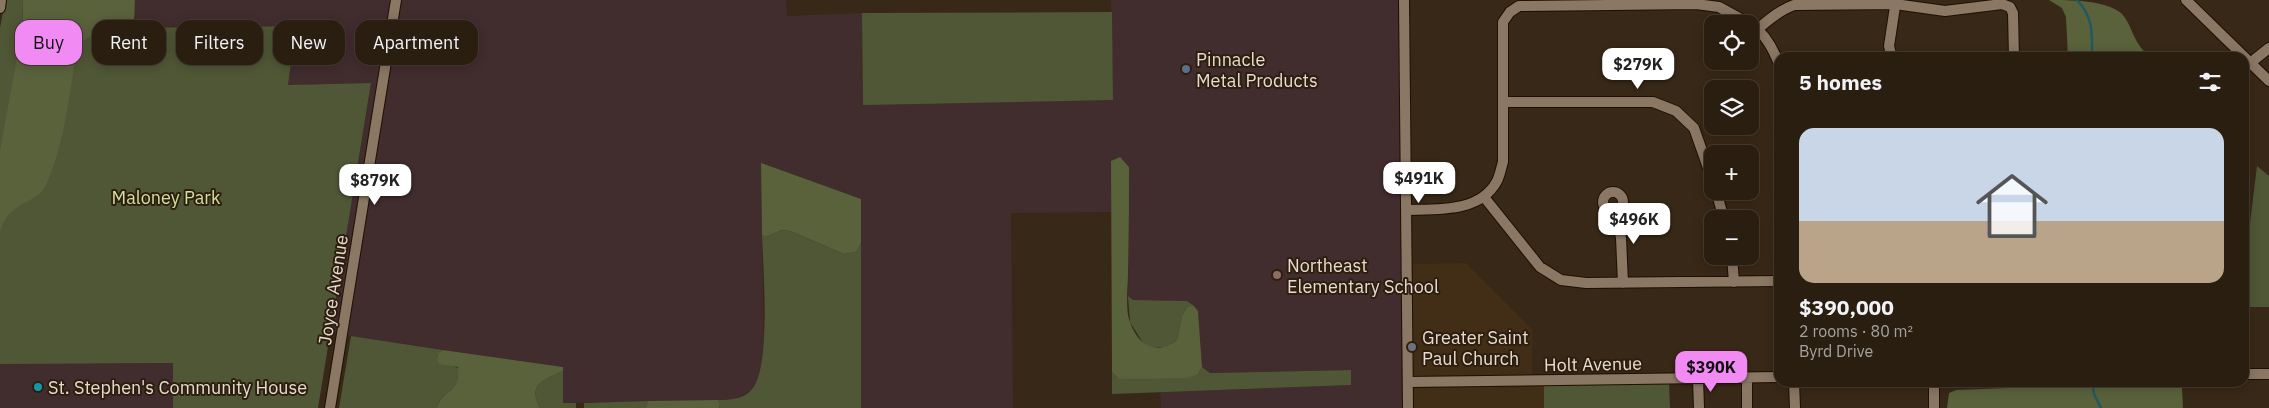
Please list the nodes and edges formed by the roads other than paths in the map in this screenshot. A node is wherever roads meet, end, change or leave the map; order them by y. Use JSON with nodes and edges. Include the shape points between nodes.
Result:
{"nodes":[{"id":1,"x":1,"y":0,"type":"edge"},
{"id":2,"x":396,"y":0,"type":"edge"},
{"id":3,"x":1404,"y":0,"type":"edge"},
{"id":4,"x":2186,"y":0,"type":"edge"},
{"id":5,"x":1895,"y":2,"type":"edge"},
{"id":6,"x":0,"y":8,"type":"edge"},
{"id":7,"x":1733,"y":15,"type":"edge"},
{"id":8,"x":1759,"y":23,"type":"edge"},
{"id":9,"x":1759,"y":34,"type":"edge"},
{"id":10,"x":2269,"y":48,"type":"edge"},
{"id":11,"x":1774,"y":52,"type":"edge"},
{"id":12,"x":1890,"y":52,"type":"edge"},
{"id":13,"x":2014,"y":52,"type":"edge"},
{"id":14,"x":2235,"y":52,"type":"edge"},
{"id":15,"x":2249,"y":63,"type":"edge"},
{"id":16,"x":2249,"y":66,"type":"edge"},
{"id":17,"x":2269,"y":81,"type":"edge"},
{"id":18,"x":1503,"y":102,"type":"junction"},
{"id":19,"x":1704,"y":156,"type":"edge"},
{"id":20,"x":1484,"y":197,"type":"junction"},
{"id":21,"x":1406,"y":210,"type":"junction"},
{"id":22,"x":1616,"y":212,"type":"dead end"},
{"id":23,"x":1733,"y":265,"type":"edge"},
{"id":24,"x":1774,"y":281,"type":"edge"},
{"id":25,"x":1623,"y":282,"type":"junction"},
{"id":26,"x":1734,"y":282,"type":"junction"},
{"id":27,"x":2249,"y":374,"type":"edge"},
{"id":28,"x":2269,"y":374,"type":"edge"},
{"id":29,"x":1774,"y":377,"type":"edge"},
{"id":30,"x":1747,"y":378,"type":"junction"},
{"id":31,"x":1698,"y":379,"type":"junction"},
{"id":32,"x":1408,"y":382,"type":"junction"},
{"id":33,"x":1794,"y":387,"type":"edge"},
{"id":34,"x":1934,"y":387,"type":"edge"},
{"id":35,"x":330,"y":408,"type":"edge"},
{"id":36,"x":1408,"y":408,"type":"edge"},
{"id":37,"x":1699,"y":408,"type":"edge"},
{"id":38,"x":1747,"y":408,"type":"edge"},
{"id":39,"x":1795,"y":408,"type":"edge"},
{"id":40,"x":1934,"y":408,"type":"edge"}],
"edges":[{"from":1,"to":6,"type":"street"},
{"from":2,"to":35,"type":"street","name":"Joyce Avenue"},
{"from":3,"to":21,"type":"street"},
{"from":4,"to":14,"type":"street"},
{"from":5,"to":8,"type":"street","via":[[1794,5]]},
{"from":5,"to":12,"type":"street"},
{"from":5,"to":13,"type":"street","via":[[1945,11],[1993,3],[2010,7],[2014,20]]},
{"from":7,"to":18,"type":"street","via":[[1719,7],[1696,4],[1519,6],[1503,22]]},
{"from":9,"to":11,"type":"street"},
{"from":10,"to":15,"type":"street"},
{"from":16,"to":17,"type":"street"},
{"from":18,"to":19,"type":"street","via":[[1653,102],[1676,111],[1694,128]]},
{"from":18,"to":20,"type":"street","via":[[1503,162],[1496,181]]},
{"from":20,"to":21,"type":"street","via":[[1454,209]]},
{"from":20,"to":25,"type":"street","via":[[1540,267],[1561,280]]},
{"from":21,"to":32,"type":"street"},
{"from":22,"to":25,"type":"street"},
{"from":23,"to":26,"type":"street"},
{"from":24,"to":26,"type":"street"},
{"from":25,"to":26,"type":"street"},
{"from":27,"to":28,"type":"street"},
{"from":29,"to":30,"type":"street","name":"Holt Avenue"},
{"from":30,"to":31,"type":"street","name":"Holt Avenue"},
{"from":30,"to":38,"type":"street"},
{"from":31,"to":32,"type":"street","name":"Holt Avenue"},
{"from":31,"to":37,"type":"street"},
{"from":32,"to":36,"type":"street"},
{"from":33,"to":39,"type":"street"},
{"from":34,"to":40,"type":"street"}]}
